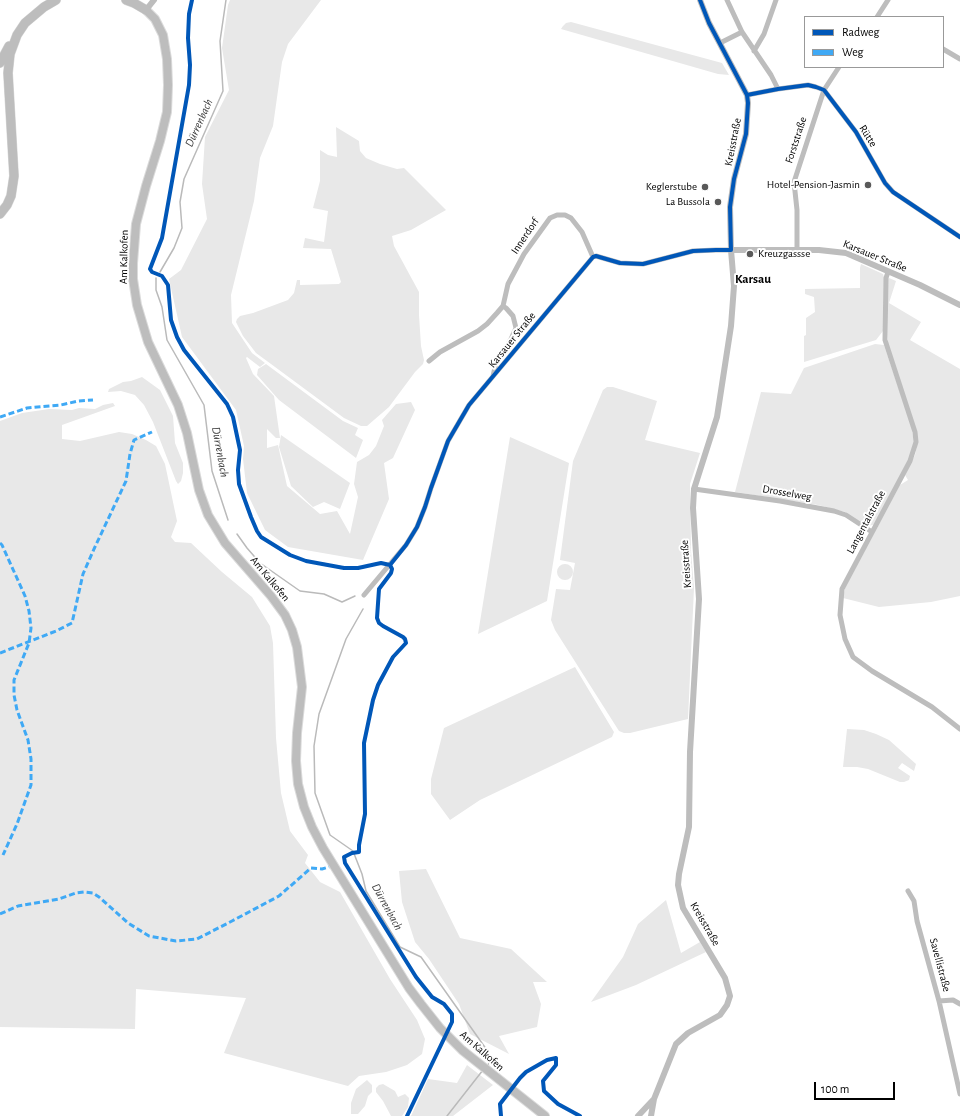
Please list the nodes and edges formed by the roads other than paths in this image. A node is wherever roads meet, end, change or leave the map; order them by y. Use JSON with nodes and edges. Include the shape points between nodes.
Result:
{"nodes":[{"id":1,"x":56,"y":0,"type":"edge"},
{"id":2,"x":126,"y":0,"type":"edge"},
{"id":3,"x":154,"y":0,"type":"edge"},
{"id":4,"x":700,"y":0,"type":"edge"},
{"id":5,"x":727,"y":0,"type":"edge"},
{"id":6,"x":776,"y":0,"type":"edge"},
{"id":7,"x":888,"y":0,"type":"edge"},
{"id":8,"x":146,"y":10,"type":"junction"},
{"id":9,"x":878,"y":16,"type":"edge"},
{"id":10,"x":742,"y":32,"type":"junction"},
{"id":11,"x":17,"y":35,"type":"junction"},
{"id":12,"x":720,"y":43,"type":"junction"},
{"id":13,"x":944,"y":50,"type":"edge"},
{"id":14,"x":754,"y":51,"type":"junction"},
{"id":15,"x":960,"y":59,"type":"edge"},
{"id":16,"x":0,"y":63,"type":"edge"},
{"id":17,"x":838,"y":68,"type":"edge"},
{"id":18,"x":778,"y":89,"type":"junction"},
{"id":19,"x":824,"y":90,"type":"junction"},
{"id":20,"x":747,"y":95,"type":"junction"},
{"id":21,"x":0,"y":214,"type":"edge"},
{"id":22,"x":960,"y":237,"type":"edge"},
{"id":23,"x":797,"y":249,"type":"junction"},
{"id":24,"x":731,"y":250,"type":"junction"},
{"id":25,"x":593,"y":257,"type":"junction"},
{"id":26,"x":888,"y":272,"type":"junction"},
{"id":27,"x":960,"y":305,"type":"edge"},
{"id":28,"x":503,"y":306,"type":"junction"},
{"id":29,"x":429,"y":361,"type":"dead end"},
{"id":30,"x":492,"y":378,"type":"junction"},
{"id":31,"x":694,"y":489,"type":"junction"},
{"id":32,"x":872,"y":532,"type":"junction"},
{"id":33,"x":364,"y":595,"type":"dead end"},
{"id":34,"x":960,"y":729,"type":"edge"},
{"id":35,"x":908,"y":890,"type":"dead end"},
{"id":36,"x":939,"y":1001,"type":"junction"},
{"id":37,"x":960,"y":1004,"type":"edge"},
{"id":38,"x":958,"y":1078,"type":"edge"},
{"id":39,"x":960,"y":1094,"type":"edge"},
{"id":40,"x":654,"y":1099,"type":"junction"},
{"id":41,"x":545,"y":1116,"type":"edge"},
{"id":42,"x":638,"y":1116,"type":"edge"},
{"id":43,"x":651,"y":1116,"type":"edge"}],
"edges":[{"from":1,"to":11,"type":"highway","via":[[35,14]]},
{"from":2,"to":8,"type":"highway"},
{"from":3,"to":8,"type":"street"},
{"from":4,"to":12,"type":"street","name":"Kreisstraße"},
{"from":5,"to":10,"type":"street"},
{"from":6,"to":14,"type":"street","via":[[764,34]]},
{"from":7,"to":9,"type":"street"},
{"from":8,"to":41,"type":"main road","name":"Am Kalkofen","via":[[155,19],[163,35],[168,85],[167,112],[138,215],[133,245],[133,279],[137,305],[155,356],[178,405],[187,433],[199,490],[208,515],[225,543],[285,615],[292,630],[297,646],[302,687],[296,761],[304,807],[323,848],[409,988],[440,1028],[478,1063]]},
{"from":10,"to":12,"type":"street"},
{"from":10,"to":14,"type":"street"},
{"from":11,"to":16,"type":"highway"},
{"from":11,"to":21,"type":"highway","via":[[10,54],[8,73],[14,182],[11,196]]},
{"from":12,"to":20,"type":"street","name":"Kreisstraße"},
{"from":13,"to":15,"type":"street"},
{"from":14,"to":18,"type":"street"},
{"from":17,"to":19,"type":"street","name":"Forststraße"},
{"from":18,"to":19,"type":"street","via":[[808,85]]},
{"from":18,"to":20,"type":"street"},
{"from":19,"to":22,"type":"street","name":"Rütte","via":[[856,132],[885,183],[893,192]]},
{"from":19,"to":23,"type":"street","name":"Forststraße","via":[[794,182]]},
{"from":20,"to":24,"type":"street","name":"Kreisstraße","via":[[746,134],[730,207]]},
{"from":23,"to":24,"type":"street","name":"Karsauer Straße"},
{"from":23,"to":26,"type":"street","name":"Karsauer Straße","via":[[846,253]]},
{"from":24,"to":25,"type":"street","name":"Karsauer Straße","via":[[693,251],[643,264],[620,263]]},
{"from":24,"to":31,"type":"street","name":"Kreisstraße","via":[[734,286],[723,383],[717,417]]},
{"from":25,"to":28,"type":"street","name":"Innerdorf","via":[[582,232],[571,218],[565,215],[550,218],[524,254],[508,284]]},
{"from":25,"to":30,"type":"street","name":"Karsauer Straße"},
{"from":26,"to":27,"type":"street","name":"Karsauer Straße"},
{"from":26,"to":32,"type":"street","name":"Langentalstraße","via":[[885,340],[916,442],[910,461]]},
{"from":28,"to":29,"type":"street","name":"Innerdorf","via":[[487,324]]},
{"from":28,"to":30,"type":"street","via":[[513,316],[516,328],[496,364]]},
{"from":30,"to":33,"type":"street","name":"Karsauer Straße","via":[[469,405],[448,441],[417,527],[406,545]]},
{"from":31,"to":32,"type":"street","name":"Drosselweg","via":[[834,511],[846,515]]},
{"from":31,"to":40,"type":"street","name":"Kreisstraße","via":[[692,508],[699,599],[690,744],[689,827],[678,885],[683,908],[725,978],[730,996],[720,1014],[688,1033],[676,1044]]},
{"from":32,"to":34,"type":"street","name":"Langentalstraße","via":[[842,588],[840,615],[845,639],[853,657],[932,707]]},
{"from":35,"to":36,"type":"street","name":"Savellistraße","via":[[914,901]]},
{"from":36,"to":37,"type":"street","via":[[953,1000]]},
{"from":36,"to":38,"type":"street","name":"Savellistraße"},
{"from":38,"to":39,"type":"street","name":"Savellistraße"},
{"from":40,"to":42,"type":"street","name":"Kreisstraße"},
{"from":40,"to":43,"type":"street","name":"Kreisstraße"}]}
